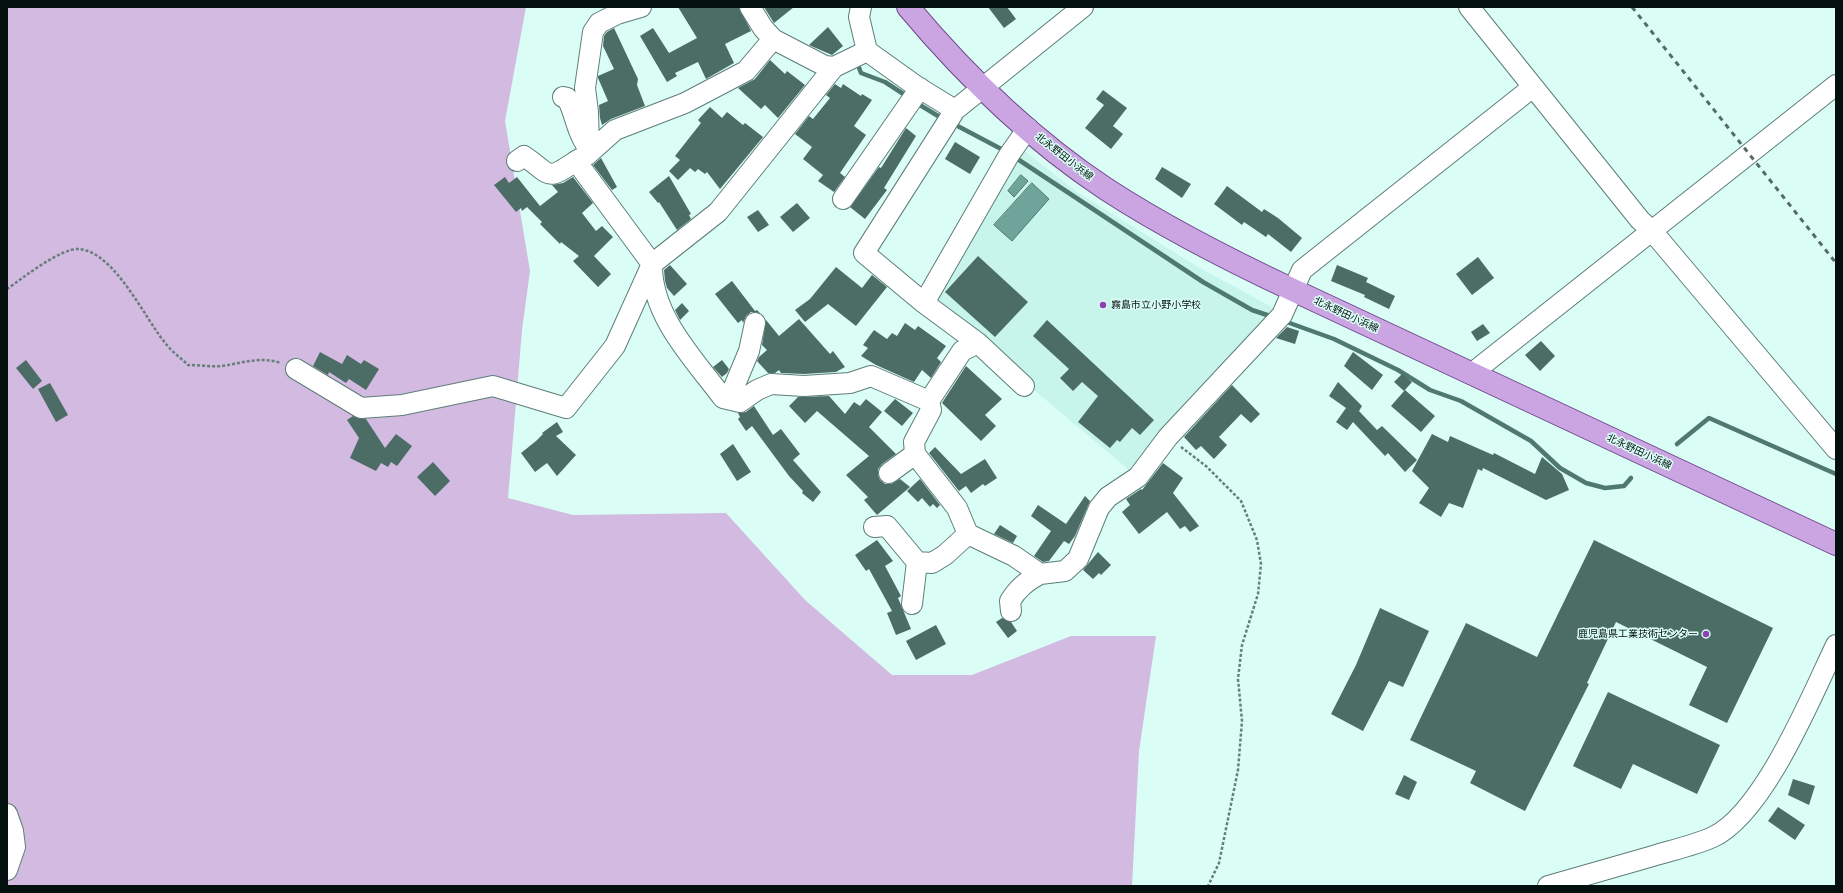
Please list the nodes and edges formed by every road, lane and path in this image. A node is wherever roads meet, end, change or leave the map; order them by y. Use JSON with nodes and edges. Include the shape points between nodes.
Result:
{"nodes":[{"id":1,"x":642,"y":7,"type":"edge"},
{"id":2,"x":750,"y":7,"type":"edge"},
{"id":3,"x":861,"y":7,"type":"edge"},
{"id":4,"x":908,"y":7,"type":"edge"},
{"id":5,"x":1083,"y":7,"type":"edge"},
{"id":6,"x":1469,"y":7,"type":"edge"},
{"id":7,"x":773,"y":39,"type":"junction"},
{"id":8,"x":862,"y":53,"type":"junction"},
{"id":9,"x":836,"y":66,"type":"junction"},
{"id":10,"x":1836,"y":85,"type":"edge"},
{"id":11,"x":982,"y":87,"type":"junction"},
{"id":12,"x":1533,"y":87,"type":"junction"},
{"id":13,"x":914,"y":96,"type":"junction"},
{"id":14,"x":563,"y":97,"type":"dead end"},
{"id":15,"x":950,"y":119,"type":"junction"},
{"id":16,"x":1017,"y":143,"type":"junction"},
{"id":17,"x":584,"y":155,"type":"junction"},
{"id":18,"x":516,"y":161,"type":"dead end"},
{"id":19,"x":843,"y":199,"type":"dead end"},
{"id":20,"x":1652,"y":231,"type":"junction"},
{"id":21,"x":652,"y":264,"type":"junction"},
{"id":22,"x":7,"y":289,"type":"edge"},
{"id":23,"x":1293,"y":290,"type":"junction"},
{"id":24,"x":924,"y":302,"type":"junction"},
{"id":25,"x":755,"y":324,"type":"dead end"},
{"id":26,"x":978,"y":343,"type":"junction"},
{"id":27,"x":296,"y":369,"type":"joint"},
{"id":28,"x":1471,"y":374,"type":"junction"},
{"id":29,"x":1024,"y":386,"type":"dead end"},
{"id":30,"x":729,"y":399,"type":"junction"},
{"id":31,"x":929,"y":401,"type":"junction"},
{"id":32,"x":1168,"y":437,"type":"junction"},
{"id":33,"x":1836,"y":449,"type":"edge"},
{"id":34,"x":914,"y":454,"type":"junction"},
{"id":35,"x":889,"y":473,"type":"dead end"},
{"id":36,"x":874,"y":527,"type":"dead end"},
{"id":37,"x":968,"y":534,"type":"junction"},
{"id":38,"x":1836,"y":544,"type":"edge"},
{"id":39,"x":917,"y":562,"type":"junction"},
{"id":40,"x":1040,"y":574,"type":"junction"},
{"id":41,"x":912,"y":604,"type":"dead end"},
{"id":42,"x":1011,"y":611,"type":"dead end"},
{"id":43,"x":1836,"y":645,"type":"edge"},
{"id":44,"x":7,"y":814,"type":"edge"},
{"id":45,"x":7,"y":870,"type":"edge"},
{"id":46,"x":1208,"y":886,"type":"edge"},
{"id":47,"x":1548,"y":886,"type":"edge"}],
"edges":[{"from":1,"to":17,"type":"street","via":[[617,14],[600,23],[593,32],[585,88],[588,112]]},
{"from":2,"to":7,"type":"street"},
{"from":3,"to":8,"type":"street","via":[[859,17]]},
{"from":4,"to":11,"type":"main road","name":"北永野田小浜線"},
{"from":5,"to":11,"type":"street"},
{"from":6,"to":12,"type":"street"},
{"from":7,"to":9,"type":"street","via":[[825,66]]},
{"from":7,"to":17,"type":"street","via":[[746,71],[685,103],[615,130]]},
{"from":8,"to":9,"type":"street"},
{"from":8,"to":13,"type":"street"},
{"from":9,"to":21,"type":"street","via":[[718,212]]},
{"from":10,"to":20,"type":"street"},
{"from":11,"to":15,"type":"street"},
{"from":11,"to":16,"type":"main road","name":"北永野田小浜線"},
{"from":12,"to":20,"type":"street","via":[[1640,220]]},
{"from":12,"to":23,"type":"street","via":[[1302,270]]},
{"from":13,"to":15,"type":"street"},
{"from":13,"to":19,"type":"street"},
{"from":14,"to":17,"type":"street","via":[[567,98],[572,108]]},
{"from":15,"to":24,"type":"street","via":[[864,254]]},
{"from":16,"to":23,"type":"main road","name":"北永野田小浜線","via":[[1106,189],[1211,252]]},
{"from":16,"to":24,"type":"street"},
{"from":17,"to":18,"type":"street","via":[[556,174],[547,174],[524,156]]},
{"from":17,"to":21,"type":"street"},
{"from":20,"to":28,"type":"street"},
{"from":20,"to":33,"type":"street"},
{"from":21,"to":27,"type":"street","via":[[615,346],[566,408],[493,386],[402,405],[361,408]]},
{"from":21,"to":30,"type":"street","via":[[652,278],[665,318],[723,398]]},
{"from":22,"to":27,"type":"path","via":[[58,254],[78,249],[97,256],[121,278],[166,345],[188,365],[221,366],[254,360],[272,360]]},
{"from":23,"to":28,"type":"main road","name":"北永野田小浜線"},
{"from":23,"to":32,"type":"street","via":[[1277,321]]},
{"from":24,"to":26,"type":"street"},
{"from":25,"to":30,"type":"street","via":[[749,351]]},
{"from":26,"to":29,"type":"street"},
{"from":26,"to":31,"type":"street","via":[[962,351]]},
{"from":28,"to":38,"type":"main road","name":"北永野田小浜線"},
{"from":30,"to":31,"type":"street","via":[[740,402],[771,384],[804,386],[850,383],[871,376]]},
{"from":31,"to":34,"type":"street","via":[[930,410],[914,442]]},
{"from":32,"to":40,"type":"street","via":[[1138,477],[1108,497],[1099,508],[1078,559],[1065,571]]},
{"from":32,"to":46,"type":"path","via":[[1206,466],[1241,501],[1257,540],[1262,564],[1258,594],[1242,644],[1238,679],[1242,721],[1238,770],[1218,863]]},
{"from":34,"to":35,"type":"street"},
{"from":34,"to":37,"type":"street","via":[[957,508]]},
{"from":36,"to":39,"type":"street","via":[[887,526]]},
{"from":37,"to":39,"type":"street","via":[[932,563]]},
{"from":37,"to":40,"type":"street","via":[[1014,556]]},
{"from":39,"to":41,"type":"street"},
{"from":40,"to":42,"type":"street","via":[[1028,580],[1016,592],[1010,601]]},
{"from":43,"to":47,"type":"street","via":[[1784,753],[1746,811],[1728,827],[1714,836],[1677,849]]},
{"from":44,"to":45,"type":"street","via":[[15,848]]}]}
